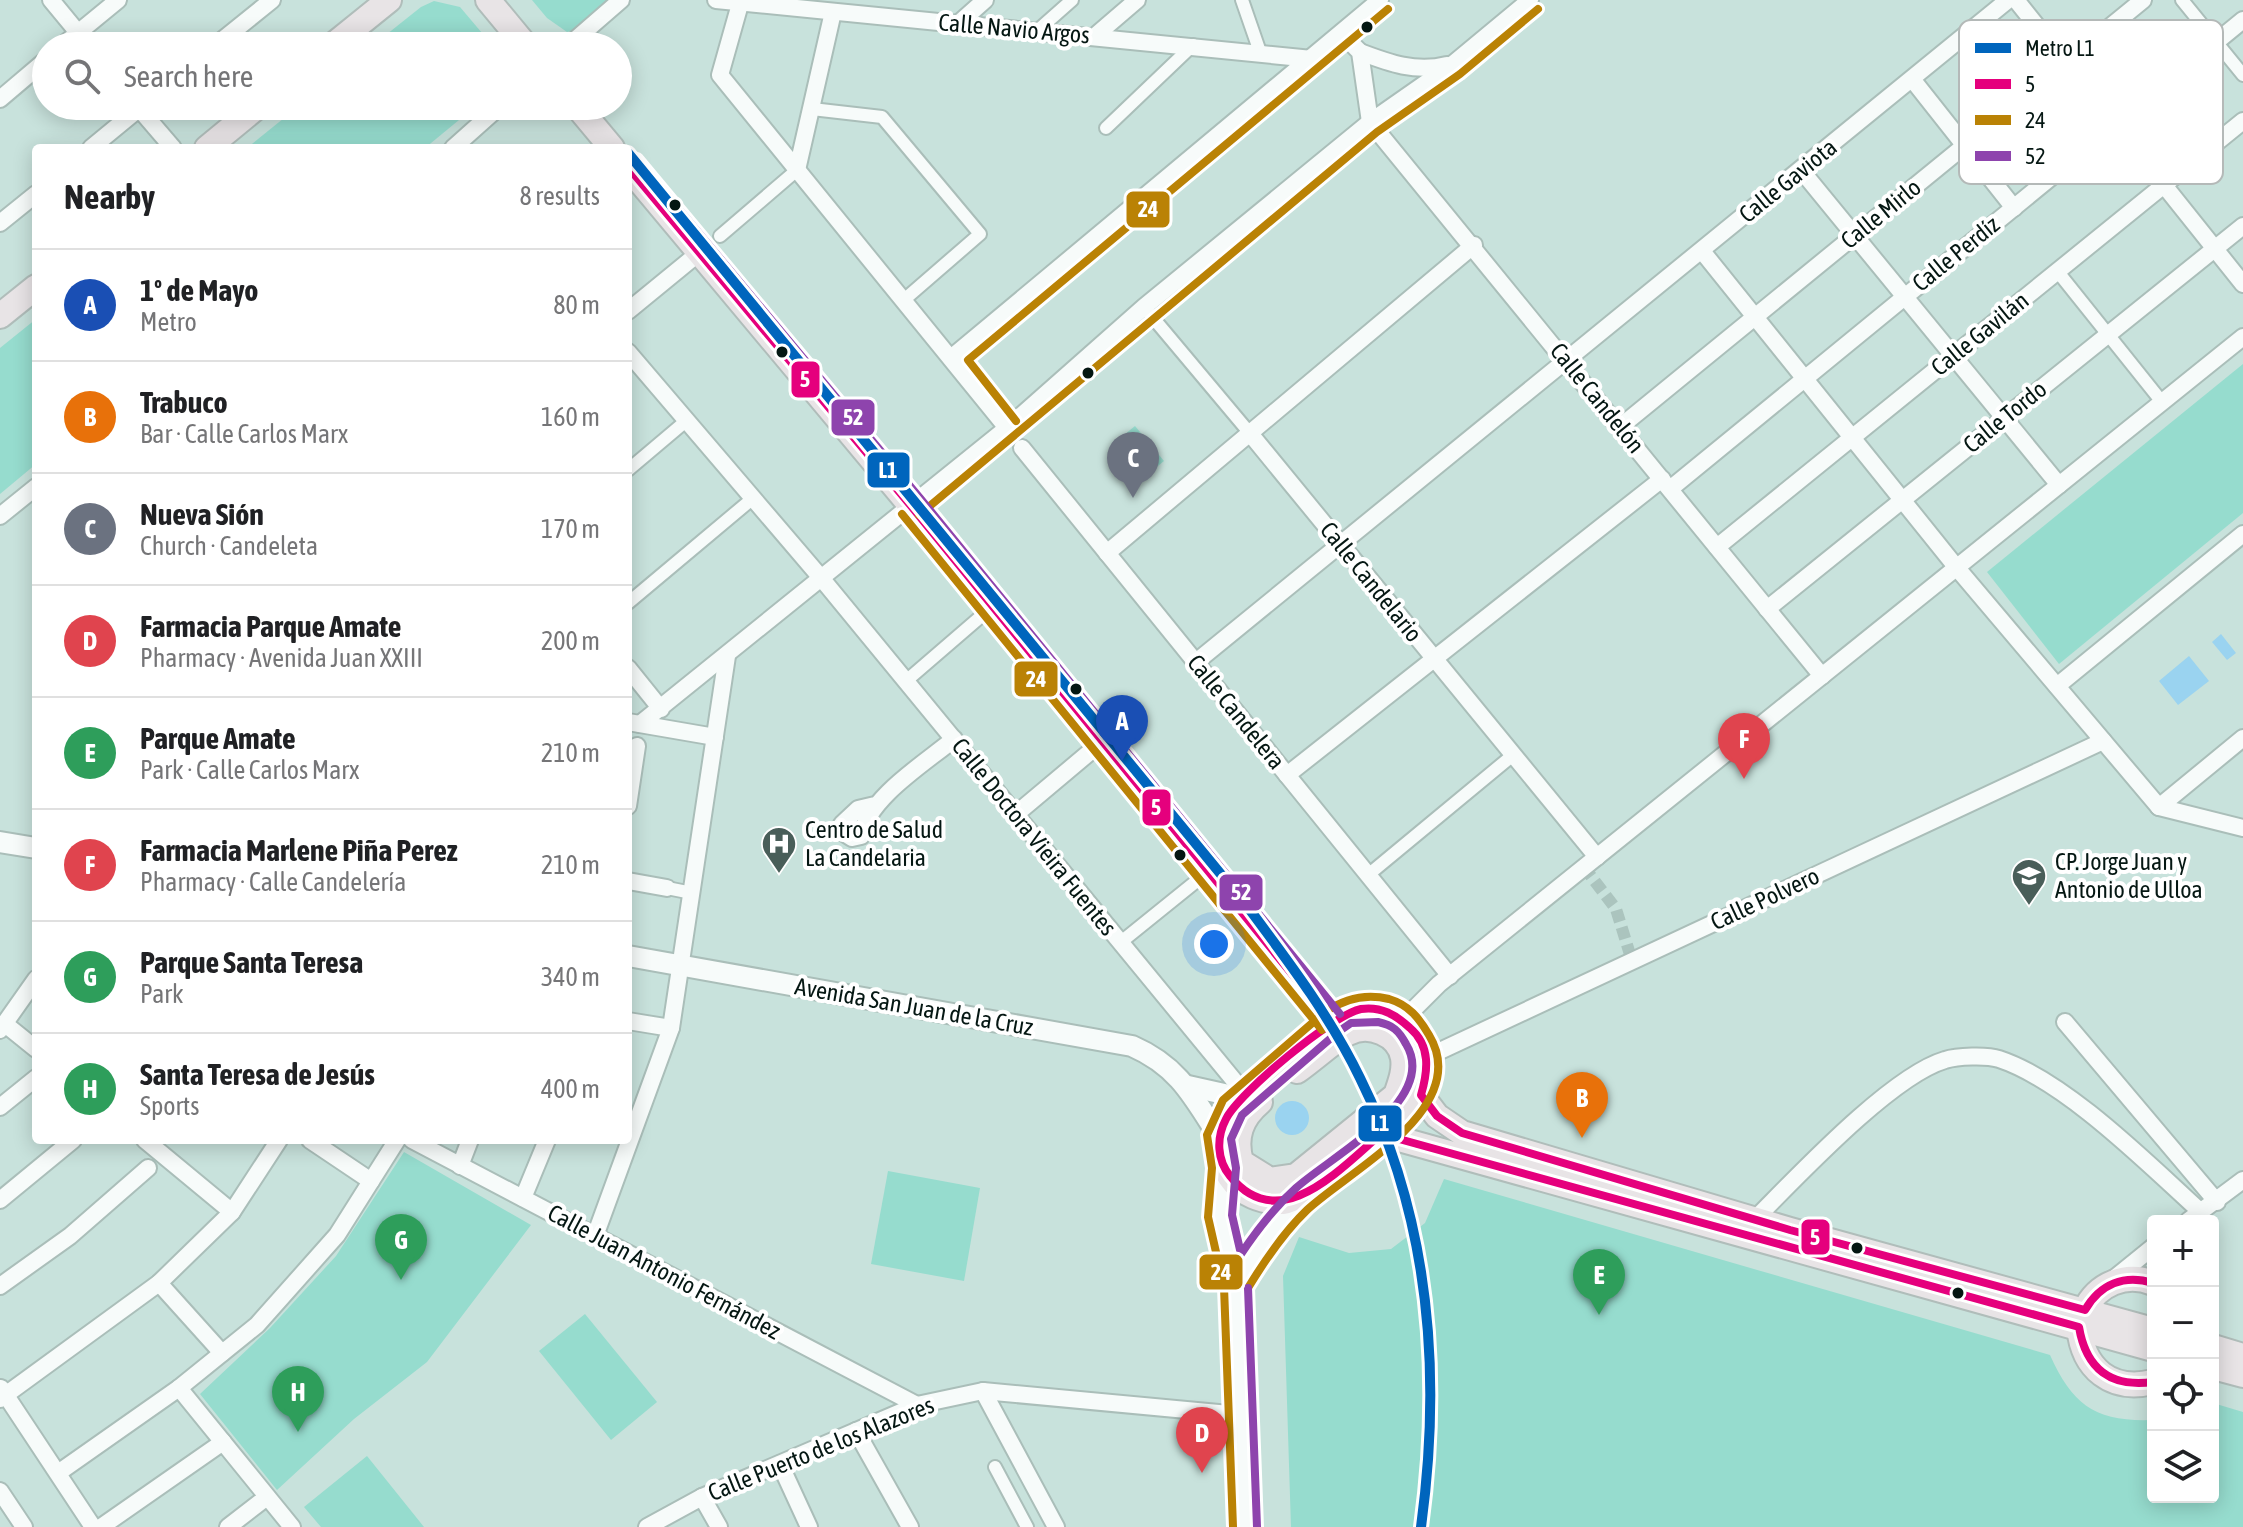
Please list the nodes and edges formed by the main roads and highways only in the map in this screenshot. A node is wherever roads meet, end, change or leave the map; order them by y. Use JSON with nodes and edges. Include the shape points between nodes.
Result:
{"nodes":[{"id":1,"x":389,"y":0,"type":"edge"},
{"id":2,"x":488,"y":0,"type":"edge"},
{"id":3,"x":349,"y":32,"type":"edge"},
{"id":4,"x":514,"y":32,"type":"edge"},
{"id":5,"x":241,"y":120,"type":"edge"},
{"id":6,"x":589,"y":120,"type":"edge"},
{"id":7,"x":212,"y":144,"type":"edge"},
{"id":8,"x":609,"y":144,"type":"edge"},
{"id":9,"x":632,"y":172,"type":"edge"},
{"id":10,"x":32,"y":290,"type":"edge"},
{"id":11,"x":0,"y":316,"type":"edge"},
{"id":12,"x":1327,"y":1025,"type":"junction"},
{"id":13,"x":1297,"y":1071,"type":"junction"},
{"id":14,"x":1421,"y":1095,"type":"junction"},
{"id":15,"x":1381,"y":1134,"type":"junction"},
{"id":16,"x":2147,"y":1282,"type":"edge"},
{"id":17,"x":2087,"y":1310,"type":"junction"},
{"id":18,"x":2147,"y":1328,"type":"edge"},
{"id":19,"x":2147,"y":1345,"type":"edge"},
{"id":20,"x":2219,"y":1349,"type":"edge"},
{"id":21,"x":2243,"y":1356,"type":"edge"},
{"id":22,"x":2219,"y":1369,"type":"edge"},
{"id":23,"x":2243,"y":1375,"type":"edge"},
{"id":24,"x":2147,"y":1383,"type":"edge"}],
"edges":[{"from":1,"to":3,"type":"main road"},
{"from":2,"to":4,"type":"main road"},
{"from":5,"to":7,"type":"main road"},
{"from":6,"to":8,"type":"main road"},
{"from":9,"to":12,"type":"main road","via":[[1209,871]]},
{"from":10,"to":11,"type":"main road"},
{"from":12,"to":13,"type":"main road","via":[[1317,1048]]},
{"from":12,"to":14,"type":"main road","via":[[1364,1008],[1404,1019],[1419,1036],[1427,1057]]},
{"from":12,"to":15,"type":"main road","via":[[1244,1096],[1223,1122],[1219,1137],[1224,1168],[1253,1197],[1289,1201],[1306,1195]]},
{"from":13,"to":13,"type":"main road","via":[[1242,1119],[1237,1148],[1241,1162],[1270,1180],[1296,1176],[1396,1095],[1403,1055],[1392,1038],[1367,1029],[1350,1032]]},
{"from":14,"to":15,"type":"main road"},
{"from":14,"to":17,"type":"main road","via":[[1437,1116],[1462,1133]]},
{"from":15,"to":17,"type":"main road"},
{"from":16,"to":17,"type":"main road","via":[[2127,1279]]},
{"from":17,"to":18,"type":"main road"},
{"from":17,"to":19,"type":"main road"},
{"from":17,"to":24,"type":"main road","via":[[2081,1346],[2088,1362],[2118,1384]]},
{"from":20,"to":21,"type":"main road"},
{"from":22,"to":23,"type":"main road"}]}
